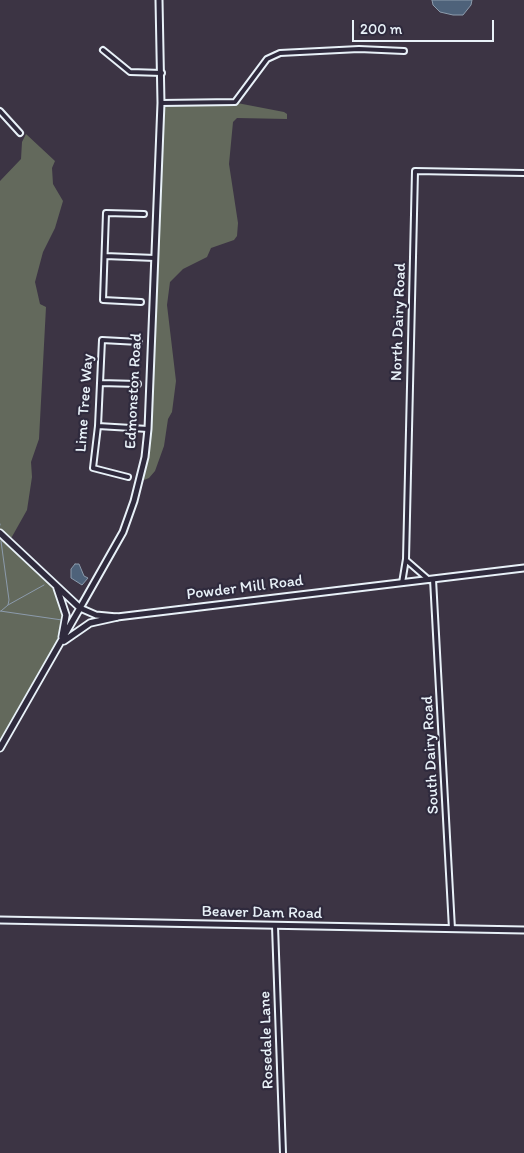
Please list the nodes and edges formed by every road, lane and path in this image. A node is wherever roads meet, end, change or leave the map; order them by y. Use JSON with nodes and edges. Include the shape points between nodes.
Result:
{"nodes":[{"id":1,"x":159,"y":0,"type":"edge"},
{"id":2,"x":103,"y":50,"type":"dead end"},
{"id":3,"x":404,"y":51,"type":"dead end"},
{"id":4,"x":162,"y":73,"type":"junction"},
{"id":5,"x":161,"y":103,"type":"junction"},
{"id":6,"x":0,"y":111,"type":"edge"},
{"id":7,"x":20,"y":133,"type":"dead end"},
{"id":8,"x":524,"y":173,"type":"edge"},
{"id":9,"x":144,"y":214,"type":"dead end"},
{"id":10,"x":105,"y":256,"type":"junction"},
{"id":11,"x":155,"y":258,"type":"junction"},
{"id":12,"x":141,"y":302,"type":"dead end"},
{"id":13,"x":139,"y":342,"type":"dead end"},
{"id":14,"x":100,"y":383,"type":"junction"},
{"id":15,"x":138,"y":384,"type":"dead end"},
{"id":16,"x":98,"y":426,"type":"junction"},
{"id":17,"x":148,"y":429,"type":"junction"},
{"id":18,"x":128,"y":477,"type":"dead end"},
{"id":19,"x":0,"y":533,"type":"edge"},
{"id":20,"x":406,"y":560,"type":"junction"},
{"id":21,"x":524,"y":568,"type":"edge"},
{"id":22,"x":431,"y":580,"type":"junction"},
{"id":23,"x":402,"y":583,"type":"junction"},
{"id":24,"x":56,"y":586,"type":"junction"},
{"id":25,"x":80,"y":608,"type":"junction"},
{"id":26,"x":117,"y":617,"type":"junction"},
{"id":27,"x":60,"y":644,"type":"junction"},
{"id":28,"x":0,"y":748,"type":"edge"},
{"id":29,"x":0,"y":920,"type":"edge"},
{"id":30,"x":275,"y":926,"type":"junction"},
{"id":31,"x":452,"y":929,"type":"junction"},
{"id":32,"x":524,"y":930,"type":"edge"},
{"id":33,"x":283,"y":1153,"type":"edge"}],
"edges":[{"from":1,"to":4,"type":"main road","name":"Edmonston Road"},
{"from":2,"to":4,"type":"street","via":[[130,72]]},
{"from":3,"to":5,"type":"street","via":[[353,49],[278,53],[267,59],[235,102]]},
{"from":4,"to":5,"type":"main road","name":"Edmonston Road"},
{"from":5,"to":11,"type":"main road","name":"Edmonston Road"},
{"from":6,"to":7,"type":"street"},
{"from":8,"to":20,"type":"street","name":"North Dairy Road","via":[[415,170]]},
{"from":9,"to":10,"type":"street","via":[[106,213]]},
{"from":10,"to":11,"type":"street"},
{"from":10,"to":12,"type":"street","via":[[103,300]]},
{"from":11,"to":17,"type":"main road","name":"Edmonston Road"},
{"from":13,"to":14,"type":"street","name":"Lime Tree Way","via":[[102,340]]},
{"from":14,"to":15,"type":"street"},
{"from":14,"to":16,"type":"street","name":"Lime Tree Way"},
{"from":16,"to":17,"type":"street"},
{"from":16,"to":18,"type":"street","name":"Lime Tree Way","via":[[93,468]]},
{"from":17,"to":25,"type":"main road","name":"Edmonston Road","via":[[142,472],[130,514],[116,546]]},
{"from":19,"to":24,"type":"main road","name":"Powder Mill Road"},
{"from":20,"to":22,"type":"street"},
{"from":20,"to":23,"type":"street","name":"North Dairy Road"},
{"from":21,"to":22,"type":"main road","name":"Powder Mill Road"},
{"from":22,"to":23,"type":"main road","name":"Powder Mill Road"},
{"from":22,"to":31,"type":"street","name":"South Dairy Road"},
{"from":23,"to":26,"type":"main road","name":"Powder Mill Road"},
{"from":24,"to":25,"type":"main road","name":"Powder Mill Road"},
{"from":24,"to":27,"type":"main road","via":[[66,615]]},
{"from":25,"to":26,"type":"main road","name":"Powder Mill Road","via":[[96,615]]},
{"from":25,"to":27,"type":"main road","name":"Edmonston Road"},
{"from":26,"to":27,"type":"main road","via":[[85,625]]},
{"from":27,"to":28,"type":"main road","name":"Edmonston Road"},
{"from":29,"to":30,"type":"main road","name":"Beaver Dam Road"},
{"from":30,"to":31,"type":"main road","name":"Beaver Dam Road"},
{"from":30,"to":33,"type":"street","name":"Rosedale Lane"},
{"from":31,"to":32,"type":"main road","name":"Beaver Dam Road"}]}
